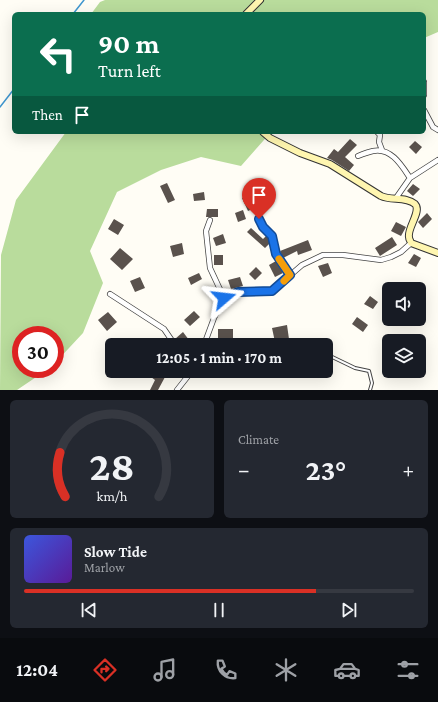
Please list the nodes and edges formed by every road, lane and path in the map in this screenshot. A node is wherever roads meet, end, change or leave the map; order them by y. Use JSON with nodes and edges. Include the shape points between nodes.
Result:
{"nodes":[{"id":1,"x":260,"y":0,"type":"edge"},
{"id":2,"x":248,"y":12,"type":"edge"},
{"id":3,"x":426,"y":114,"type":"edge"},
{"id":4,"x":438,"y":130,"type":"edge"},
{"id":5,"x":265,"y":134,"type":"edge"},
{"id":6,"x":379,"y":134,"type":"edge"},
{"id":7,"x":382,"y":150,"type":"junction"},
{"id":8,"x":358,"y":156,"type":"dead end"},
{"id":9,"x":438,"y":160,"type":"edge"},
{"id":10,"x":410,"y":178,"type":"junction"},
{"id":11,"x":396,"y":198,"type":"junction"},
{"id":12,"x":259,"y":219,"type":"dead end"},
{"id":13,"x":210,"y":220,"type":"dead end"},
{"id":14,"x":412,"y":243,"type":"junction"},
{"id":15,"x":438,"y":253,"type":"edge"},
{"id":16,"x":290,"y":275,"type":"junction"},
{"id":17,"x":110,"y":294,"type":"dead end"},
{"id":18,"x":224,"y":298,"type":"junction"},
{"id":19,"x":170,"y":338,"type":"edge"},
{"id":20,"x":207,"y":338,"type":"edge"},
{"id":21,"x":333,"y":357,"type":"edge"},
{"id":22,"x":186,"y":378,"type":"edge"},
{"id":23,"x":177,"y":390,"type":"edge"},
{"id":24,"x":370,"y":390,"type":"edge"}],
"edges":[{"from":1,"to":2,"type":"street"},
{"from":3,"to":4,"type":"street","via":[[433,127]]},
{"from":5,"to":11,"type":"street","via":[[300,153],[330,164],[381,196]]},
{"from":6,"to":7,"type":"street"},
{"from":7,"to":8,"type":"street"},
{"from":7,"to":10,"type":"street","via":[[397,159]]},
{"from":9,"to":10,"type":"street"},
{"from":10,"to":11,"type":"street"},
{"from":11,"to":14,"type":"street","via":[[410,202],[416,207],[409,230]]},
{"from":12,"to":16,"type":"street","via":[[272,236],[276,254]]},
{"from":13,"to":18,"type":"street","via":[[206,231],[210,268]]},
{"from":14,"to":15,"type":"street"},
{"from":14,"to":16,"type":"street","via":[[401,252],[381,260],[323,255],[302,265]]},
{"from":16,"to":18,"type":"street","via":[[272,291],[238,292]]},
{"from":17,"to":19,"type":"street","via":[[164,329]]},
{"from":18,"to":20,"type":"street"},
{"from":21,"to":24,"type":"lane","via":[[355,368],[369,371],[372,383]]},
{"from":22,"to":23,"type":"street"}]}
